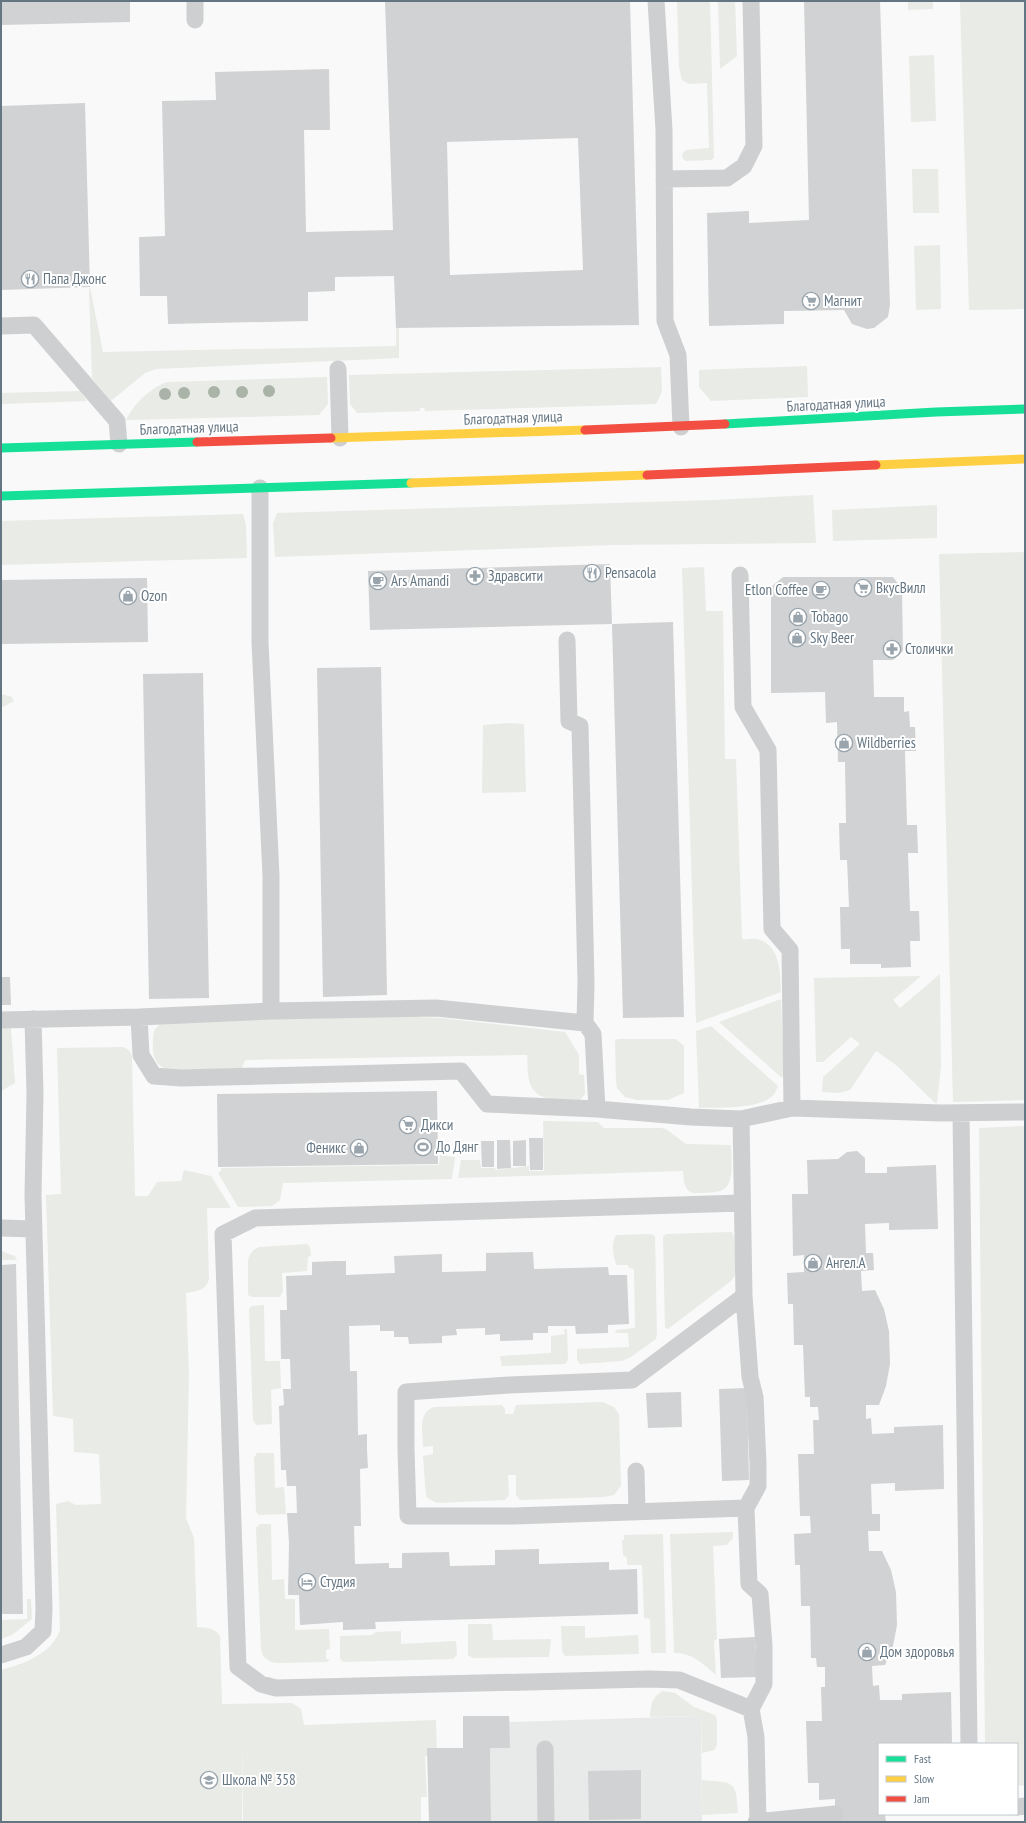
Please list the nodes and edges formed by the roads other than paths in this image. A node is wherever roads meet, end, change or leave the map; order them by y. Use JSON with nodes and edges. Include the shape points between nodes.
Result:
{"nodes":[{"id":1,"x":195,"y":1,"type":"edge"},
{"id":2,"x":656,"y":1,"type":"edge"},
{"id":3,"x":751,"y":1,"type":"edge"},
{"id":4,"x":195,"y":20,"type":"dead end"},
{"id":5,"x":664,"y":179,"type":"junction"},
{"id":6,"x":1,"y":326,"type":"edge"},
{"id":7,"x":338,"y":369,"type":"dead end"},
{"id":8,"x":1025,"y":409,"type":"edge"},
{"id":9,"x":681,"y":427,"type":"junction"},
{"id":10,"x":340,"y":438,"type":"junction"},
{"id":11,"x":119,"y":444,"type":"junction"},
{"id":12,"x":1,"y":448,"type":"edge"},
{"id":13,"x":1025,"y":459,"type":"edge"},
{"id":14,"x":260,"y":488,"type":"junction"},
{"id":15,"x":1,"y":496,"type":"edge"},
{"id":16,"x":740,"y":575,"type":"dead end"},
{"id":17,"x":567,"y":640,"type":"dead end"},
{"id":18,"x":271,"y":1011,"type":"junction"},
{"id":19,"x":138,"y":1017,"type":"junction"},
{"id":20,"x":34,"y":1019,"type":"junction"},
{"id":21,"x":1,"y":1020,"type":"edge"},
{"id":22,"x":585,"y":1023,"type":"junction"},
{"id":23,"x":792,"y":1108,"type":"junction"},
{"id":24,"x":597,"y":1109,"type":"junction"},
{"id":25,"x":1025,"y":1112,"type":"edge"},
{"id":26,"x":961,"y":1113,"type":"junction"},
{"id":27,"x":741,"y":1119,"type":"junction"},
{"id":28,"x":742,"y":1202,"type":"junction"},
{"id":29,"x":1,"y":1228,"type":"edge"},
{"id":30,"x":34,"y":1228,"type":"junction"},
{"id":31,"x":744,"y":1296,"type":"junction"},
{"id":32,"x":636,"y":1471,"type":"dead end"},
{"id":33,"x":746,"y":1508,"type":"junction"},
{"id":34,"x":637,"y":1512,"type":"junction"},
{"id":35,"x":1,"y":1655,"type":"edge"},
{"id":36,"x":751,"y":1709,"type":"junction"},
{"id":37,"x":969,"y":1743,"type":"edge"},
{"id":38,"x":545,"y":1749,"type":"dead end"},
{"id":39,"x":835,"y":1814,"type":"dead end"},
{"id":40,"x":546,"y":1822,"type":"edge"},
{"id":41,"x":757,"y":1822,"type":"edge"}],
"edges":[{"from":1,"to":4,"type":"lane"},
{"from":2,"to":5,"type":"lane","via":[[664,130]]},
{"from":3,"to":5,"type":"lane","via":[[754,146],[744,166],[727,178]]},
{"from":5,"to":9,"type":"lane","via":[[666,321],[678,355]]},
{"from":6,"to":11,"type":"lane","via":[[34,325],[117,421]]},
{"from":7,"to":10,"type":"lane"},
{"from":8,"to":9,"type":"main road","name":"Благодатная улица"},
{"from":9,"to":10,"type":"main road","name":"Благодатная улица"},
{"from":10,"to":11,"type":"main road","name":"Благодатная улица"},
{"from":11,"to":12,"type":"main road","name":"Благодатная улица"},
{"from":13,"to":14,"type":"main road"},
{"from":14,"to":15,"type":"main road"},
{"from":14,"to":18,"type":"lane","via":[[260,642],[271,876]]},
{"from":16,"to":23,"type":"lane","via":[[743,707],[768,750],[772,929],[790,950]]},
{"from":17,"to":22,"type":"lane","via":[[570,721],[580,726]]},
{"from":18,"to":19,"type":"lane"},
{"from":18,"to":22,"type":"lane","via":[[436,1008]]},
{"from":19,"to":20,"type":"lane"},
{"from":19,"to":24,"type":"lane","via":[[141,1055],[154,1076],[181,1078],[461,1071],[487,1104]]},
{"from":20,"to":21,"type":"lane"},
{"from":20,"to":30,"type":"lane"},
{"from":22,"to":24,"type":"lane","via":[[593,1034]]},
{"from":23,"to":26,"type":"lane"},
{"from":23,"to":27,"type":"lane"},
{"from":24,"to":27,"type":"lane"},
{"from":25,"to":26,"type":"lane"},
{"from":26,"to":37,"type":"lane"},
{"from":27,"to":28,"type":"lane"},
{"from":28,"to":31,"type":"lane"},
{"from":28,"to":36,"type":"lane","via":[[255,1218],[223,1234],[238,1667],[261,1684],[276,1688],[679,1680]]},
{"from":29,"to":30,"type":"lane"},
{"from":30,"to":35,"type":"lane","via":[[43,1631],[26,1647]]},
{"from":31,"to":33,"type":"lane","via":[[750,1378],[755,1397],[758,1486]]},
{"from":31,"to":34,"type":"lane","via":[[632,1380],[406,1392],[408,1516]]},
{"from":32,"to":34,"type":"lane"},
{"from":33,"to":34,"type":"lane"},
{"from":33,"to":36,"type":"lane","via":[[749,1584],[760,1594],[764,1646],[764,1684]]},
{"from":36,"to":41,"type":"lane","via":[[756,1737]]},
{"from":38,"to":40,"type":"lane"},
{"from":39,"to":41,"type":"lane"}]}
